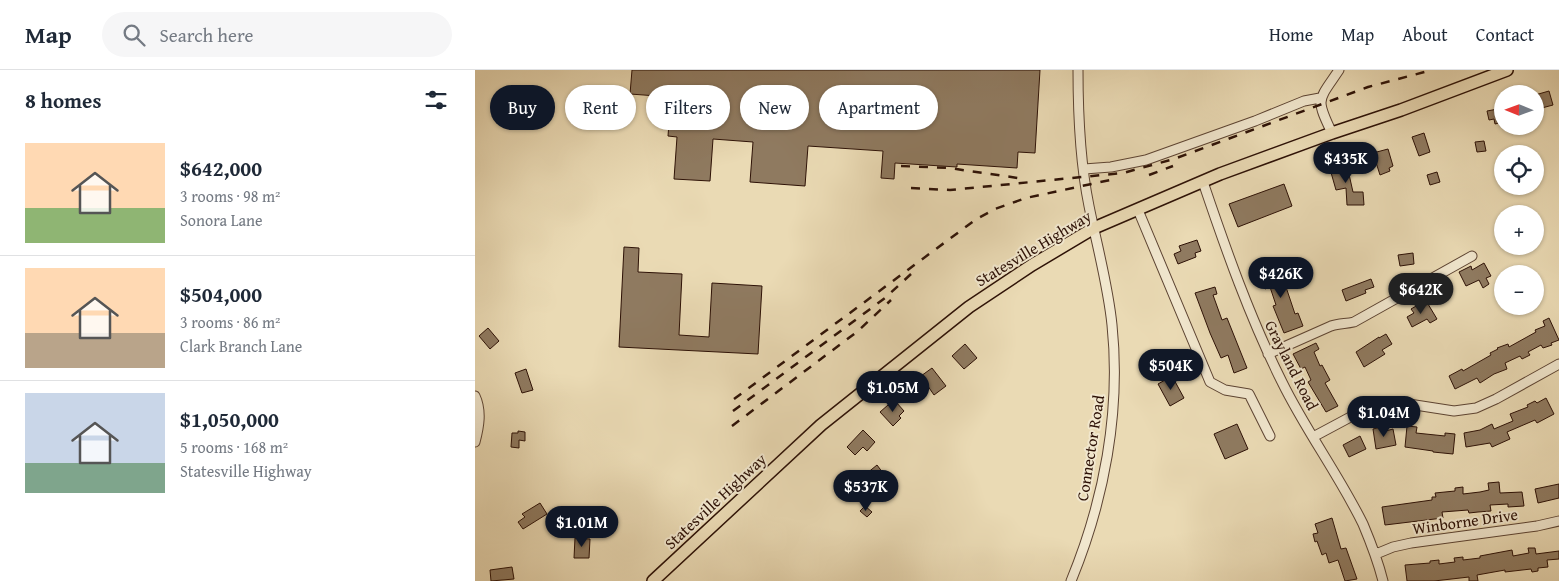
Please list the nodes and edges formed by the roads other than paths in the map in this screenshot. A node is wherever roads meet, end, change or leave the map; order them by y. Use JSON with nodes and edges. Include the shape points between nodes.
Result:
{"nodes":[{"id":1,"x":1079,"y":70,"type":"edge"},
{"id":2,"x":1339,"y":70,"type":"edge"},
{"id":3,"x":1507,"y":70,"type":"edge"},
{"id":4,"x":1320,"y":98,"type":"junction"},
{"id":5,"x":1332,"y":133,"type":"junction"},
{"id":6,"x":1084,"y":170,"type":"junction"},
{"id":7,"x":1203,"y":182,"type":"junction"},
{"id":8,"x":1138,"y":210,"type":"junction"},
{"id":9,"x":1094,"y":228,"type":"junction"},
{"id":10,"x":1472,"y":256,"type":"dead end"},
{"id":11,"x":1268,"y":354,"type":"junction"},
{"id":12,"x":1559,"y":364,"type":"edge"},
{"id":13,"x":475,"y":396,"type":"edge"},
{"id":14,"x":1270,"y":436,"type":"dead end"},
{"id":15,"x":1313,"y":437,"type":"junction"},
{"id":16,"x":475,"y":442,"type":"edge"},
{"id":17,"x":1559,"y":521,"type":"edge"},
{"id":18,"x":1375,"y":554,"type":"junction"},
{"id":19,"x":653,"y":581,"type":"edge"},
{"id":20,"x":1071,"y":581,"type":"edge"},
{"id":21,"x":1383,"y":581,"type":"edge"}],
"edges":[{"from":1,"to":6,"type":"street","name":"Connector Road"},
{"from":2,"to":4,"type":"street"},
{"from":3,"to":5,"type":"main road","name":"Statesville Highway"},
{"from":4,"to":5,"type":"street","via":[[1321,111]]},
{"from":4,"to":6,"type":"street","via":[[1146,160]]},
{"from":5,"to":7,"type":"main road","name":"Statesville Highway"},
{"from":6,"to":9,"type":"street","name":"Connector Road"},
{"from":7,"to":8,"type":"main road","name":"Statesville Highway"},
{"from":7,"to":11,"type":"street","name":"Grayland Road","via":[[1232,267]]},
{"from":8,"to":9,"type":"main road","name":"Statesville Highway"},
{"from":8,"to":14,"type":"street","via":[[1210,382],[1225,390],[1249,394]]},
{"from":9,"to":19,"type":"main road","name":"Statesville Highway","via":[[969,307],[906,356],[821,425]]},
{"from":9,"to":20,"type":"street","name":"Connector Road","via":[[1112,326],[1114,396],[1102,483]]},
{"from":10,"to":11,"type":"street","via":[[1353,322],[1331,326]]},
{"from":11,"to":15,"type":"street","name":"Grayland Road"},
{"from":12,"to":15,"type":"street","via":[[1476,408],[1454,412],[1396,402],[1375,405]]},
{"from":13,"to":16,"type":"street","via":[[479,417]]},
{"from":15,"to":18,"type":"street","name":"Grayland Road","via":[[1363,524]]},
{"from":17,"to":18,"type":"street","name":"Winborne Drive","via":[[1411,543]]},
{"from":18,"to":21,"type":"street","name":"Grayland Road"}]}
